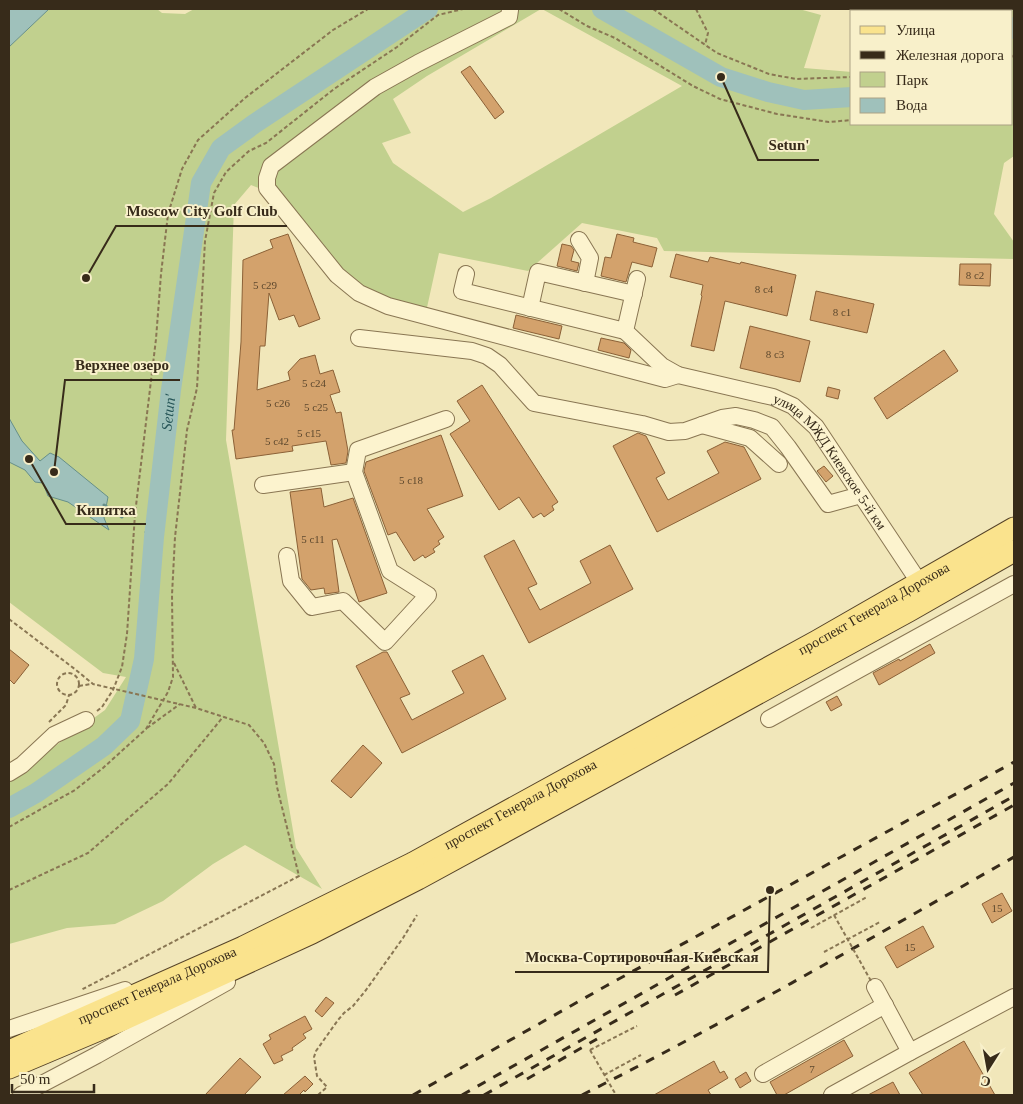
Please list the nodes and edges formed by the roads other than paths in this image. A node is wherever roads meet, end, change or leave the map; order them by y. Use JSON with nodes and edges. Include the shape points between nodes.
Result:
{"nodes":[{"id":1,"x":510,"y":10,"type":"dead end"},
{"id":2,"x":579,"y":240,"type":"dead end"},
{"id":3,"x":466,"y":274,"type":"dead end"},
{"id":4,"x":585,"y":282,"type":"junction"},
{"id":5,"x":530,"y":308,"type":"junction"},
{"id":6,"x":625,"y":331,"type":"junction"},
{"id":7,"x":359,"y":338,"type":"dead end"},
{"id":8,"x":678,"y":375,"type":"junction"},
{"id":9,"x":446,"y":419,"type":"dead end"},
{"id":10,"x":702,"y":425,"type":"junction"},
{"id":11,"x":779,"y":464,"type":"dead end"},
{"id":12,"x":354,"y":472,"type":"junction"},
{"id":13,"x":263,"y":485,"type":"dead end"},
{"id":14,"x":861,"y":495,"type":"junction"},
{"id":15,"x":1014,"y":528,"type":"edge"},
{"id":16,"x":1014,"y":551,"type":"edge"},
{"id":17,"x":287,"y":556,"type":"dead end"},
{"id":18,"x":919,"y":582,"type":"junction"},
{"id":19,"x":1014,"y":584,"type":"edge"},
{"id":20,"x":909,"y":610,"type":"junction"},
{"id":21,"x":769,"y":719,"type":"dead end"},
{"id":22,"x":86,"y":720,"type":"road end"},
{"id":23,"x":9,"y":773,"type":"edge"},
{"id":24,"x":312,"y":933,"type":"junction"},
{"id":25,"x":243,"y":947,"type":"junction"},
{"id":26,"x":873,"y":984,"type":"road end"},
{"id":27,"x":1014,"y":997,"type":"edge"},
{"id":28,"x":885,"y":1005,"type":"junction"},
{"id":29,"x":9,"y":1029,"type":"edge"},
{"id":30,"x":9,"y":1051,"type":"edge"},
{"id":31,"x":910,"y":1052,"type":"junction"},
{"id":32,"x":9,"y":1068,"type":"edge"},
{"id":33,"x":763,"y":1074,"type":"dead end"},
{"id":34,"x":21,"y":1095,"type":"edge"},
{"id":35,"x":832,"y":1095,"type":"edge"}],
"edges":[{"from":1,"to":8,"type":"street","via":[[508,17],[375,87],[271,166],[266,178],[267,188],[337,275],[359,293],[388,306],[665,380]]},
{"from":2,"to":4,"type":"street","via":[[590,258]]},
{"from":3,"to":5,"type":"street","via":[[462,291]]},
{"from":4,"to":5,"type":"street","via":[[538,272]]},
{"from":4,"to":6,"type":"street","via":[[635,286]]},
{"from":5,"to":6,"type":"street"},
{"from":6,"to":8,"type":"street","via":[[662,366]]},
{"from":7,"to":10,"type":"street","via":[[455,348],[486,356],[500,365],[534,403],[669,432]]},
{"from":8,"to":14,"type":"street","name":"улица МЖД Киевское 5-й км","via":[[773,397],[793,406],[816,427]]},
{"from":9,"to":12,"type":"street","via":[[358,450]]},
{"from":10,"to":11,"type":"street","via":[[750,438]]},
{"from":10,"to":14,"type":"street","via":[[736,416],[772,427],[828,504]]},
{"from":12,"to":13,"type":"street"},
{"from":12,"to":17,"type":"street","via":[[390,571],[428,595],[385,642],[343,601],[312,607],[291,581]]},
{"from":14,"to":18,"type":"street","name":"улица МЖД Киевское 5-й км"},
{"from":15,"to":18,"type":"main road","name":"проспект Генерала Дорохова"},
{"from":16,"to":20,"type":"main road","name":"проспект Генерала Дорохова"},
{"from":18,"to":20,"type":"street","via":[[922,595]]},
{"from":18,"to":25,"type":"main road","name":"проспект Генерала Дорохова","via":[[413,863]]},
{"from":19,"to":21,"type":"street"},
{"from":20,"to":24,"type":"main road","name":"проспект Генерала Дорохова","via":[[418,879]]},
{"from":22,"to":23,"type":"street","via":[[54,735]]},
{"from":24,"to":32,"type":"main road","name":"проспект Генерала Дорохова"},
{"from":24,"to":34,"type":"street","via":[[97,1056]]},
{"from":25,"to":29,"type":"street"},
{"from":25,"to":30,"type":"main road","name":"проспект Генерала Дорохова"},
{"from":26,"to":28,"type":"street"},
{"from":27,"to":31,"type":"street"},
{"from":28,"to":31,"type":"street"},
{"from":28,"to":33,"type":"street"},
{"from":31,"to":35,"type":"street"}]}
